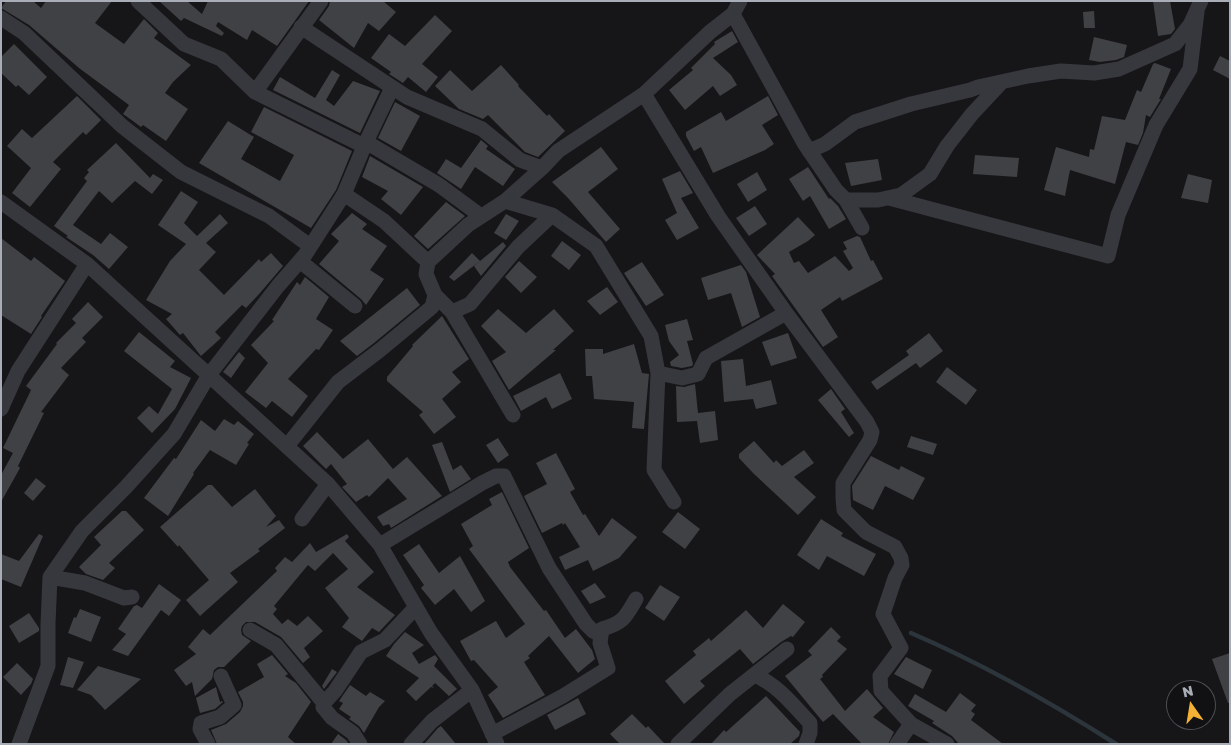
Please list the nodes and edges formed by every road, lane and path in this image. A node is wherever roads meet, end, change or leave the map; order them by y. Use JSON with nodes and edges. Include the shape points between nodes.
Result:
{"nodes":[{"id":1,"x":138,"y":1,"type":"edge"},
{"id":2,"x":321,"y":1,"type":"edge"},
{"id":3,"x":1199,"y":6,"type":"edge"},
{"id":4,"x":737,"y":8,"type":"edge"},
{"id":5,"x":1,"y":18,"type":"edge"},
{"id":6,"x":301,"y":27,"type":"junction"},
{"id":7,"x":1001,"y":83,"type":"junction"},
{"id":8,"x":394,"y":89,"type":"junction"},
{"id":9,"x":255,"y":92,"type":"junction"},
{"id":10,"x":644,"y":94,"type":"junction"},
{"id":11,"x":365,"y":144,"type":"junction"},
{"id":12,"x":810,"y":151,"type":"junction"},
{"id":13,"x":520,"y":160,"type":"junction"},
{"id":14,"x":542,"y":168,"type":"junction"},
{"id":15,"x":526,"y":180,"type":"junction"},
{"id":16,"x":344,"y":194,"type":"junction"},
{"id":17,"x":889,"y":198,"type":"junction"},
{"id":18,"x":505,"y":200,"type":"junction"},
{"id":19,"x":846,"y":200,"type":"junction"},
{"id":20,"x":1,"y":202,"type":"edge"},
{"id":21,"x":552,"y":215,"type":"junction"},
{"id":22,"x":482,"y":216,"type":"junction"},
{"id":23,"x":862,"y":228,"type":"dead end"},
{"id":24,"x":310,"y":246,"type":"junction"},
{"id":25,"x":300,"y":261,"type":"junction"},
{"id":26,"x":428,"y":262,"type":"junction"},
{"id":27,"x":86,"y":264,"type":"junction"},
{"id":28,"x":435,"y":295,"type":"junction"},
{"id":29,"x":355,"y":306,"type":"dead end"},
{"id":30,"x":452,"y":312,"type":"junction"},
{"id":31,"x":786,"y":313,"type":"junction"},
{"id":32,"x":658,"y":373,"type":"junction"},
{"id":33,"x":209,"y":375,"type":"junction"},
{"id":34,"x":1,"y":409,"type":"edge"},
{"id":35,"x":513,"y":414,"type":"dead end"},
{"id":36,"x":286,"y":446,"type":"junction"},
{"id":37,"x":328,"y":484,"type":"junction"},
{"id":38,"x":674,"y":502,"type":"dead end"},
{"id":39,"x":302,"y":519,"type":"dead end"},
{"id":40,"x":380,"y":545,"type":"junction"},
{"id":41,"x":50,"y":577,"type":"junction"},
{"id":42,"x":132,"y":597,"type":"dead end"},
{"id":43,"x":636,"y":599,"type":"dead end"},
{"id":44,"x":416,"y":607,"type":"junction"},
{"id":45,"x":250,"y":630,"type":"dead end"},
{"id":46,"x":601,"y":635,"type":"junction"},
{"id":47,"x":787,"y":649,"type":"dead end"},
{"id":48,"x":756,"y":675,"type":"junction"},
{"id":49,"x":221,"y":676,"type":"dead end"},
{"id":50,"x":472,"y":690,"type":"junction"},
{"id":51,"x":324,"y":702,"type":"junction"},
{"id":52,"x":911,"y":724,"type":"junction"},
{"id":53,"x":495,"y":739,"type":"edge"},
{"id":54,"x":19,"y":744,"type":"edge"},
{"id":55,"x":208,"y":744,"type":"edge"},
{"id":56,"x":360,"y":744,"type":"edge"},
{"id":57,"x":411,"y":744,"type":"edge"},
{"id":58,"x":678,"y":744,"type":"edge"},
{"id":59,"x":806,"y":744,"type":"edge"},
{"id":60,"x":897,"y":744,"type":"edge"},
{"id":61,"x":946,"y":744,"type":"edge"}],
"edges":[{"from":1,"to":9,"type":"street","via":[[184,44],[221,59]]},
{"from":2,"to":6,"type":"street"},
{"from":3,"to":7,"type":"street","via":[[1190,25],[1175,44],[1119,70],[1094,73],[1062,71]]},
{"from":3,"to":17,"type":"street","via":[[1190,69],[1156,125],[1118,215],[1108,256]]},
{"from":4,"to":10,"type":"street"},
{"from":4,"to":12,"type":"street"},
{"from":5,"to":24,"type":"street","via":[[24,32],[122,126],[181,172],[269,216]]},
{"from":6,"to":8,"type":"street"},
{"from":6,"to":9,"type":"street"},
{"from":7,"to":12,"type":"street","via":[[911,104],[854,122]]},
{"from":7,"to":17,"type":"street","via":[[947,146],[930,174],[901,195]]},
{"from":8,"to":11,"type":"street"},
{"from":8,"to":13,"type":"street","via":[[482,129]]},
{"from":9,"to":11,"type":"street"},
{"from":10,"to":14,"type":"street","via":[[558,151]]},
{"from":10,"to":31,"type":"street","via":[[718,216]]},
{"from":11,"to":16,"type":"street"},
{"from":11,"to":22,"type":"street","via":[[440,186]]},
{"from":12,"to":19,"type":"street"},
{"from":13,"to":14,"type":"street"},
{"from":13,"to":15,"type":"street"},
{"from":14,"to":15,"type":"street"},
{"from":15,"to":18,"type":"street"},
{"from":16,"to":24,"type":"street"},
{"from":16,"to":26,"type":"street","via":[[384,221]]},
{"from":17,"to":19,"type":"street"},
{"from":18,"to":21,"type":"street"},
{"from":18,"to":22,"type":"street"},
{"from":19,"to":23,"type":"street"},
{"from":20,"to":27,"type":"street"},
{"from":21,"to":30,"type":"street","via":[[518,247],[470,304]]},
{"from":21,"to":32,"type":"street","via":[[596,246],[651,336]]},
{"from":22,"to":26,"type":"street"},
{"from":24,"to":25,"type":"street"},
{"from":25,"to":29,"type":"street"},
{"from":25,"to":33,"type":"street"},
{"from":26,"to":28,"type":"street","via":[[426,274]]},
{"from":27,"to":33,"type":"street"},
{"from":27,"to":34,"type":"street","via":[[18,371]]},
{"from":28,"to":30,"type":"street"},
{"from":28,"to":36,"type":"street","via":[[432,307],[338,382]]},
{"from":30,"to":35,"type":"street"},
{"from":31,"to":32,"type":"street","via":[[706,358],[698,374],[682,378]]},
{"from":31,"to":52,"type":"street","via":[[872,432],[843,483],[844,510],[866,532],[895,547],[901,558],[902,565],[883,614],[901,648],[880,676],[881,691]]},
{"from":32,"to":38,"type":"street","via":[[654,470]]},
{"from":33,"to":36,"type":"street"},
{"from":33,"to":41,"type":"street","via":[[174,434],[82,531]]},
{"from":36,"to":37,"type":"street"},
{"from":37,"to":39,"type":"street"},
{"from":37,"to":40,"type":"street"},
{"from":40,"to":44,"type":"street"},
{"from":40,"to":46,"type":"street","via":[[489,479],[504,476],[549,568],[586,624]]},
{"from":41,"to":42,"type":"street","via":[[85,583],[124,598]]},
{"from":41,"to":54,"type":"street","via":[[48,666]]},
{"from":43,"to":46,"type":"street","via":[[624,620],[602,629]]},
{"from":44,"to":50,"type":"street","via":[[431,634]]},
{"from":44,"to":51,"type":"street","via":[[385,640],[361,652]]},
{"from":45,"to":51,"type":"street","via":[[276,645]]},
{"from":46,"to":53,"type":"street","via":[[600,643],[608,668]]},
{"from":47,"to":48,"type":"street"},
{"from":48,"to":58,"type":"street","via":[[730,694]]},
{"from":48,"to":59,"type":"street","via":[[770,682],[810,723]]},
{"from":49,"to":55,"type":"street","via":[[234,705],[220,717],[201,723],[200,729]]},
{"from":50,"to":53,"type":"street"},
{"from":50,"to":57,"type":"street","via":[[432,721]]},
{"from":51,"to":56,"type":"street","via":[[323,707],[332,718],[353,732]]},
{"from":52,"to":60,"type":"street"},
{"from":52,"to":61,"type":"street"}]}
